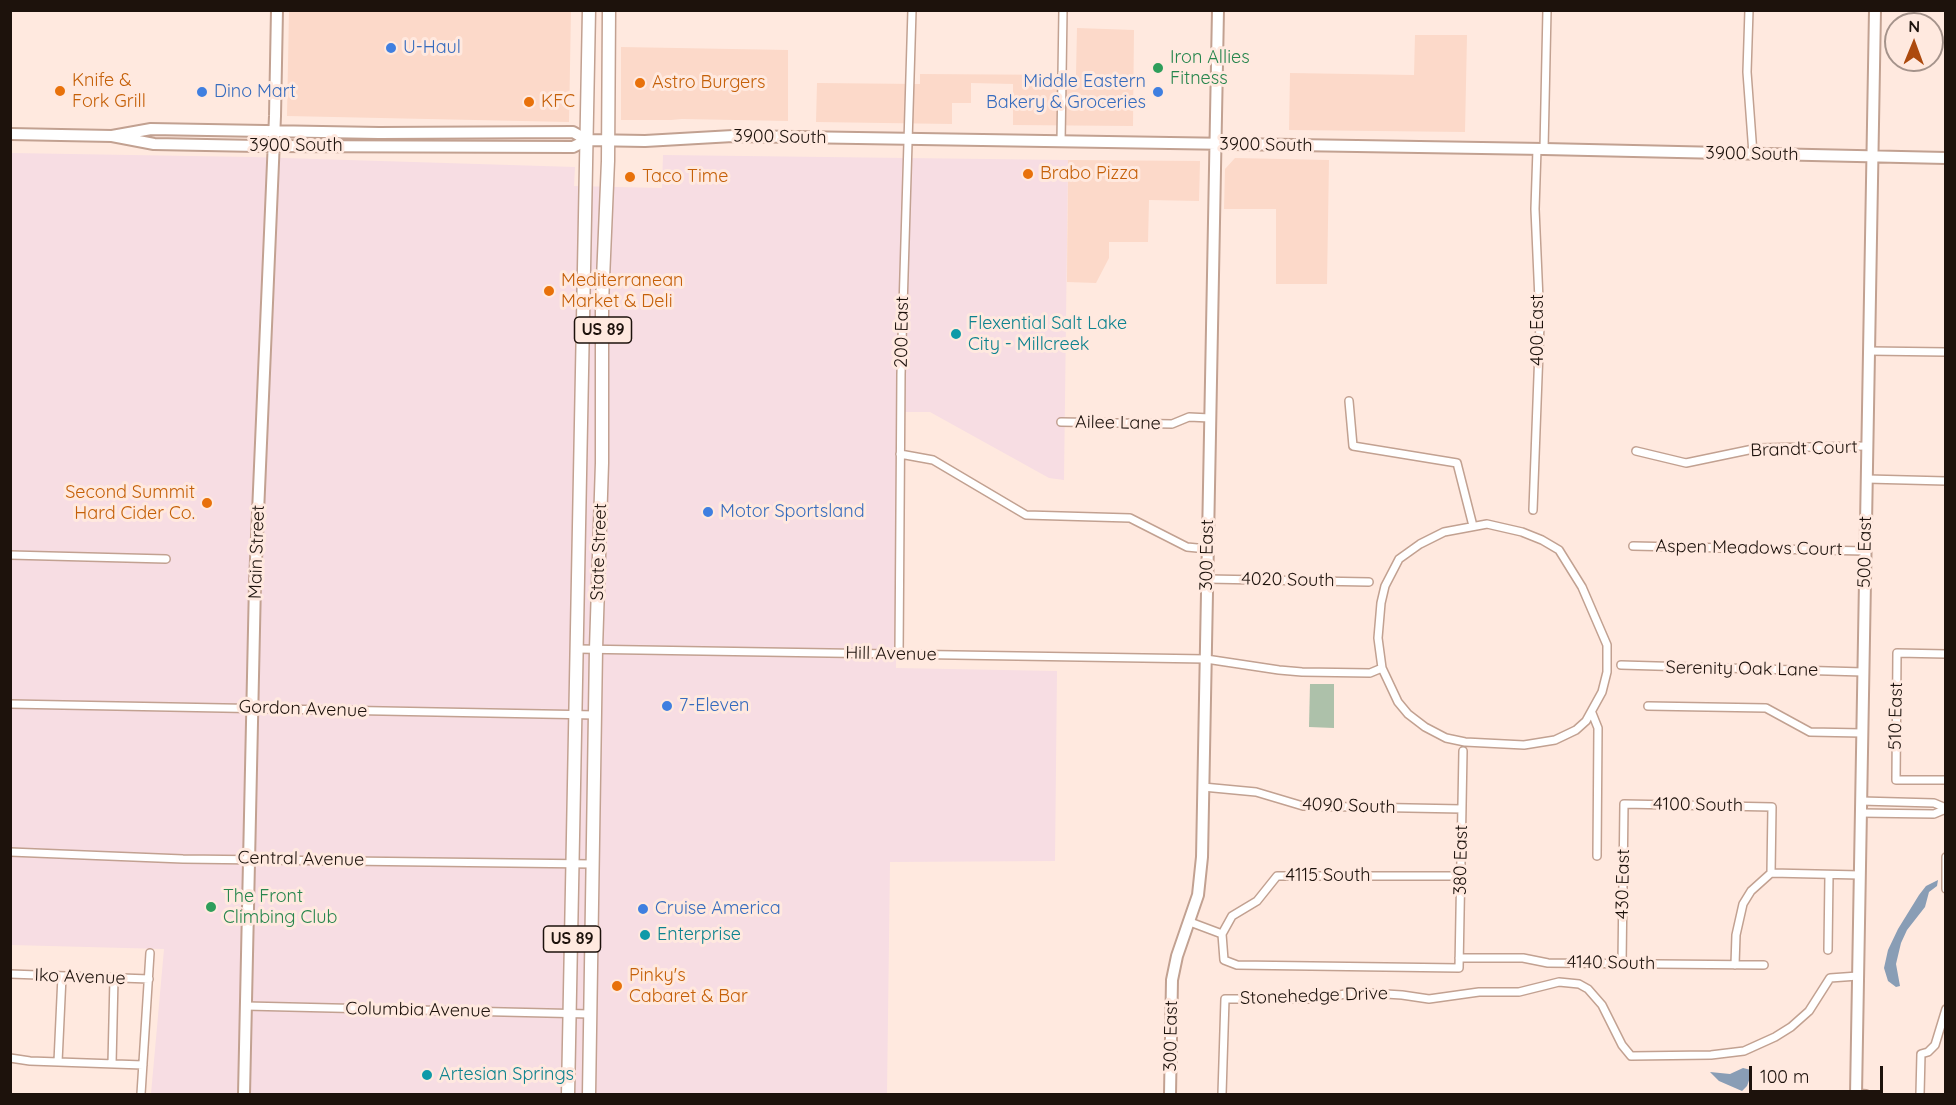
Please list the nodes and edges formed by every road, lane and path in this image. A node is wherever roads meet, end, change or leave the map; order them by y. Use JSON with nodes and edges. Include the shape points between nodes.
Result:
{"nodes":[{"id":1,"x":277,"y":10,"type":"edge"},
{"id":2,"x":589,"y":10,"type":"edge"},
{"id":3,"x":609,"y":10,"type":"edge"},
{"id":4,"x":912,"y":10,"type":"edge"},
{"id":5,"x":1063,"y":10,"type":"edge"},
{"id":6,"x":1218,"y":10,"type":"edge"},
{"id":7,"x":1547,"y":10,"type":"edge"},
{"id":8,"x":1749,"y":10,"type":"edge"},
{"id":9,"x":1875,"y":10,"type":"edge"},
{"id":10,"x":274,"y":132,"type":"junction"},
{"id":11,"x":10,"y":134,"type":"edge"},
{"id":12,"x":112,"y":136,"type":"junction"},
{"id":13,"x":908,"y":139,"type":"junction"},
{"id":14,"x":587,"y":140,"type":"junction"},
{"id":15,"x":608,"y":140,"type":"junction"},
{"id":16,"x":1061,"y":142,"type":"junction"},
{"id":17,"x":1215,"y":145,"type":"junction"},
{"id":18,"x":273,"y":146,"type":"junction"},
{"id":19,"x":1540,"y":149,"type":"junction"},
{"id":20,"x":1753,"y":153,"type":"junction"},
{"id":21,"x":1872,"y":156,"type":"junction"},
{"id":22,"x":1946,"y":158,"type":"edge"},
{"id":23,"x":1869,"y":351,"type":"junction"},
{"id":24,"x":1946,"y":352,"type":"edge"},
{"id":25,"x":1349,"y":401,"type":"dead end"},
{"id":26,"x":1210,"y":418,"type":"junction"},
{"id":27,"x":1061,"y":422,"type":"dead end"},
{"id":28,"x":1867,"y":446,"type":"junction"},
{"id":29,"x":1636,"y":451,"type":"dead end"},
{"id":30,"x":900,"y":454,"type":"junction"},
{"id":31,"x":1867,"y":479,"type":"junction"},
{"id":32,"x":1946,"y":481,"type":"edge"},
{"id":33,"x":1533,"y":510,"type":"dead end"},
{"id":34,"x":1473,"y":526,"type":"junction"},
{"id":35,"x":1633,"y":546,"type":"dead end"},
{"id":36,"x":1207,"y":549,"type":"junction"},
{"id":37,"x":1865,"y":550,"type":"junction"},
{"id":38,"x":10,"y":555,"type":"edge"},
{"id":39,"x":166,"y":559,"type":"dead end"},
{"id":40,"x":1207,"y":579,"type":"junction"},
{"id":41,"x":1370,"y":582,"type":"dead end"},
{"id":42,"x":577,"y":649,"type":"junction"},
{"id":43,"x":596,"y":649,"type":"junction"},
{"id":44,"x":898,"y":654,"type":"junction"},
{"id":45,"x":1946,"y":654,"type":"edge"},
{"id":46,"x":1206,"y":659,"type":"junction"},
{"id":47,"x":1621,"y":665,"type":"dead end"},
{"id":48,"x":1382,"y":668,"type":"junction"},
{"id":49,"x":1863,"y":672,"type":"junction"},
{"id":50,"x":10,"y":704,"type":"edge"},
{"id":51,"x":1648,"y":706,"type":"dead end"},
{"id":52,"x":252,"y":708,"type":"junction"},
{"id":53,"x":1593,"y":713,"type":"junction"},
{"id":54,"x":575,"y":715,"type":"junction"},
{"id":55,"x":596,"y":715,"type":"junction"},
{"id":56,"x":1862,"y":734,"type":"junction"},
{"id":57,"x":1462,"y":752,"type":"dead end"},
{"id":58,"x":1946,"y":780,"type":"edge"},
{"id":59,"x":1203,"y":787,"type":"junction"},
{"id":60,"x":1624,"y":804,"type":"joint"},
{"id":61,"x":1861,"y":807,"type":"junction"},
{"id":62,"x":1946,"y":808,"type":"edge"},
{"id":63,"x":1462,"y":809,"type":"junction"},
{"id":64,"x":10,"y":852,"type":"edge"},
{"id":65,"x":1597,"y":856,"type":"dead end"},
{"id":66,"x":1946,"y":857,"type":"edge"},
{"id":67,"x":249,"y":858,"type":"junction"},
{"id":68,"x":573,"y":863,"type":"junction"},
{"id":69,"x":592,"y":864,"type":"junction"},
{"id":70,"x":1771,"y":873,"type":"junction"},
{"id":71,"x":1829,"y":874,"type":"junction"},
{"id":72,"x":1860,"y":875,"type":"junction"},
{"id":73,"x":1461,"y":876,"type":"junction"},
{"id":74,"x":1946,"y":889,"type":"edge"},
{"id":75,"x":1190,"y":922,"type":"junction"},
{"id":76,"x":1222,"y":934,"type":"junction"},
{"id":77,"x":1828,"y":950,"type":"dead end"},
{"id":78,"x":150,"y":953,"type":"dead end"},
{"id":79,"x":1459,"y":958,"type":"junction"},
{"id":80,"x":1622,"y":964,"type":"junction"},
{"id":81,"x":1735,"y":965,"type":"junction"},
{"id":82,"x":1764,"y":965,"type":"dead end"},
{"id":83,"x":10,"y":975,"type":"edge"},
{"id":84,"x":62,"y":976,"type":"junction"},
{"id":85,"x":1858,"y":976,"type":"junction"},
{"id":86,"x":114,"y":978,"type":"junction"},
{"id":87,"x":149,"y":979,"type":"junction"},
{"id":88,"x":246,"y":1006,"type":"junction"},
{"id":89,"x":1946,"y":1010,"type":"edge"},
{"id":90,"x":569,"y":1014,"type":"junction"},
{"id":91,"x":590,"y":1014,"type":"junction"},
{"id":92,"x":10,"y":1058,"type":"edge"},
{"id":93,"x":58,"y":1062,"type":"junction"},
{"id":94,"x":112,"y":1064,"type":"junction"},
{"id":95,"x":143,"y":1065,"type":"junction"},
{"id":96,"x":1860,"y":1094,"type":"edge"},
{"id":97,"x":141,"y":1095,"type":"edge"},
{"id":98,"x":244,"y":1095,"type":"edge"},
{"id":99,"x":568,"y":1095,"type":"edge"},
{"id":100,"x":589,"y":1095,"type":"edge"},
{"id":101,"x":1170,"y":1095,"type":"edge"},
{"id":102,"x":1222,"y":1095,"type":"edge"},
{"id":103,"x":1920,"y":1095,"type":"edge"}],
"edges":[{"from":1,"to":10,"type":"street","name":"Main Street"},
{"from":2,"to":14,"type":"main road","name":"State Street","number":"US 89"},
{"from":3,"to":15,"type":"main road","name":"State Street","number":"US 89"},
{"from":4,"to":13,"type":"street","name":"200 East"},
{"from":5,"to":16,"type":"street"},
{"from":6,"to":17,"type":"street","name":"300 East"},
{"from":7,"to":19,"type":"street","name":"400 East"},
{"from":8,"to":20,"type":"street","via":[[1747,72]]},
{"from":9,"to":21,"type":"street","name":"500 East"},
{"from":10,"to":12,"type":"street","name":"3900 South","via":[[151,129]]},
{"from":10,"to":14,"type":"street","name":"3900 South","via":[[573,132]]},
{"from":10,"to":18,"type":"street","name":"Main Street"},
{"from":11,"to":12,"type":"street","name":"3900 South"},
{"from":12,"to":18,"type":"street","name":"3900 South","via":[[154,144]]},
{"from":13,"to":15,"type":"street","name":"3900 South","via":[[733,136]]},
{"from":13,"to":16,"type":"street","name":"3900 South"},
{"from":13,"to":30,"type":"street","name":"200 East"},
{"from":14,"to":15,"type":"street","name":"3900 South"},
{"from":14,"to":18,"type":"street","name":"3900 South","via":[[573,147]]},
{"from":14,"to":42,"type":"main road","name":"State Street","number":"US 89"},
{"from":15,"to":43,"type":"main road","name":"State Street","number":"US 89"},
{"from":16,"to":17,"type":"street","name":"3900 South"},
{"from":17,"to":19,"type":"street","name":"3900 South"},
{"from":17,"to":26,"type":"street","name":"300 East"},
{"from":18,"to":52,"type":"street","name":"Main Street"},
{"from":19,"to":20,"type":"street","name":"3900 South"},
{"from":19,"to":33,"type":"street","name":"400 East","via":[[1535,209],[1540,323]]},
{"from":20,"to":21,"type":"street","name":"3900 South"},
{"from":21,"to":22,"type":"street","name":"3900 South"},
{"from":21,"to":23,"type":"street","name":"500 East"},
{"from":23,"to":24,"type":"street"},
{"from":23,"to":28,"type":"street","name":"500 East"},
{"from":25,"to":34,"type":"street","via":[[1353,446],[1457,464]]},
{"from":26,"to":27,"type":"street","name":"Ailee Lane","via":[[1189,417],[1172,424]]},
{"from":26,"to":36,"type":"street","name":"300 East"},
{"from":28,"to":29,"type":"street","name":"Brandt Court","via":[[1758,448],[1686,463]]},
{"from":28,"to":31,"type":"street","name":"500 East"},
{"from":30,"to":36,"type":"street","via":[[933,460],[1026,515],[1130,518],[1187,548]]},
{"from":30,"to":44,"type":"street","name":"200 East"},
{"from":31,"to":32,"type":"street"},
{"from":31,"to":37,"type":"street","name":"500 East"},
{"from":34,"to":48,"type":"street","via":[[1444,532],[1399,560],[1381,603],[1378,638]]},
{"from":34,"to":53,"type":"street","via":[[1488,524],[1522,532],[1559,550],[1567,562],[1607,645],[1607,672]]},
{"from":35,"to":37,"type":"street","name":"Aspen Meadows Court"},
{"from":36,"to":40,"type":"street","name":"300 East"},
{"from":37,"to":49,"type":"street","name":"500 East"},
{"from":38,"to":39,"type":"street"},
{"from":40,"to":41,"type":"street","name":"4020 South"},
{"from":40,"to":46,"type":"street","name":"300 East"},
{"from":42,"to":43,"type":"street","name":"Hill Avenue"},
{"from":42,"to":54,"type":"main road","name":"State Street","number":"US 89"},
{"from":43,"to":44,"type":"street","name":"Hill Avenue"},
{"from":43,"to":55,"type":"main road","name":"State Street","number":"US 89"},
{"from":44,"to":46,"type":"street","name":"Hill Avenue"},
{"from":45,"to":58,"type":"street","name":"510 East","via":[[1897,652],[1896,780]]},
{"from":46,"to":48,"type":"street","name":"Hill Avenue","via":[[1302,672],[1370,673]]},
{"from":46,"to":59,"type":"street","name":"300 East"},
{"from":47,"to":49,"type":"street","name":"Serenity Oak Lane"},
{"from":48,"to":53,"type":"street","via":[[1408,714],[1446,738],[1524,745],[1545,742],[1576,730]]},
{"from":49,"to":56,"type":"street","name":"500 East"},
{"from":50,"to":52,"type":"street","name":"Gordon Avenue"},
{"from":51,"to":56,"type":"street","via":[[1766,708],[1810,732]]},
{"from":52,"to":54,"type":"street","name":"Gordon Avenue"},
{"from":52,"to":67,"type":"street","name":"Main Street"},
{"from":53,"to":65,"type":"street","via":[[1598,728]]},
{"from":54,"to":55,"type":"street","name":"Gordon Avenue"},
{"from":54,"to":68,"type":"main road","name":"State Street","number":"US 89"},
{"from":55,"to":69,"type":"main road","name":"State Street","number":"US 89"},
{"from":56,"to":61,"type":"street","name":"500 East"},
{"from":57,"to":63,"type":"street","name":"380 East"},
{"from":59,"to":63,"type":"street","name":"4090 South","via":[[1256,792],[1303,806]]},
{"from":59,"to":75,"type":"street","name":"300 East","via":[[1200,880]]},
{"from":60,"to":70,"type":"street","name":"4100 South","via":[[1772,807]]},
{"from":60,"to":80,"type":"street","name":"430 East"},
{"from":61,"to":62,"type":"street","via":[[1934,803]]},
{"from":61,"to":62,"type":"street","via":[[1934,814]]},
{"from":61,"to":72,"type":"street","name":"500 East"},
{"from":63,"to":73,"type":"street","name":"380 East"},
{"from":64,"to":67,"type":"street","name":"Central Avenue"},
{"from":66,"to":74,"type":"street"},
{"from":67,"to":68,"type":"street","name":"Central Avenue"},
{"from":67,"to":88,"type":"street","name":"Main Street"},
{"from":68,"to":69,"type":"street","name":"Central Avenue"},
{"from":68,"to":90,"type":"main road","name":"State Street","number":"US 89"},
{"from":69,"to":91,"type":"main road","name":"State Street","number":"US 89"},
{"from":70,"to":71,"type":"street"},
{"from":70,"to":81,"type":"street","via":[[1743,904]]},
{"from":71,"to":72,"type":"street"},
{"from":71,"to":77,"type":"street"},
{"from":72,"to":85,"type":"street","name":"500 East"},
{"from":73,"to":76,"type":"street","name":"4115 South","via":[[1277,876],[1257,901],[1232,916]]},
{"from":73,"to":79,"type":"street","name":"380 East"},
{"from":75,"to":76,"type":"street"},
{"from":75,"to":101,"type":"street","name":"300 East","via":[[1172,980]]},
{"from":76,"to":79,"type":"street","name":"380 East","via":[[1224,960],[1237,965],[1459,969]]},
{"from":78,"to":87,"type":"street"},
{"from":79,"to":80,"type":"street","name":"4140 South"},
{"from":80,"to":81,"type":"street","name":"4140 South"},
{"from":81,"to":82,"type":"street","name":"4140 South"},
{"from":83,"to":84,"type":"street","name":"Iko Avenue"},
{"from":84,"to":86,"type":"street","name":"Iko Avenue"},
{"from":84,"to":93,"type":"street"},
{"from":85,"to":96,"type":"street","name":"500 East"},
{"from":85,"to":102,"type":"street","name":"Stonehedge Drive","via":[[1830,978],[1809,1011],[1775,1037],[1744,1051],[1711,1055],[1631,1056],[1602,1005],[1579,984],[1559,982],[1519,992],[1479,992],[1429,999],[1383,993],[1320,999],[1225,999]]},
{"from":86,"to":87,"type":"street","name":"Iko Avenue"},
{"from":86,"to":94,"type":"street"},
{"from":87,"to":95,"type":"street"},
{"from":88,"to":90,"type":"street","name":"Columbia Avenue"},
{"from":88,"to":98,"type":"street","name":"Main Street"},
{"from":89,"to":103,"type":"street","via":[[1935,1045],[1922,1054]]},
{"from":90,"to":91,"type":"street","name":"Columbia Avenue"},
{"from":90,"to":99,"type":"main road","name":"State Street","number":"US 89"},
{"from":91,"to":100,"type":"main road","name":"State Street","number":"US 89"},
{"from":92,"to":93,"type":"street"},
{"from":93,"to":94,"type":"street"},
{"from":94,"to":95,"type":"street"},
{"from":95,"to":97,"type":"street"}]}
